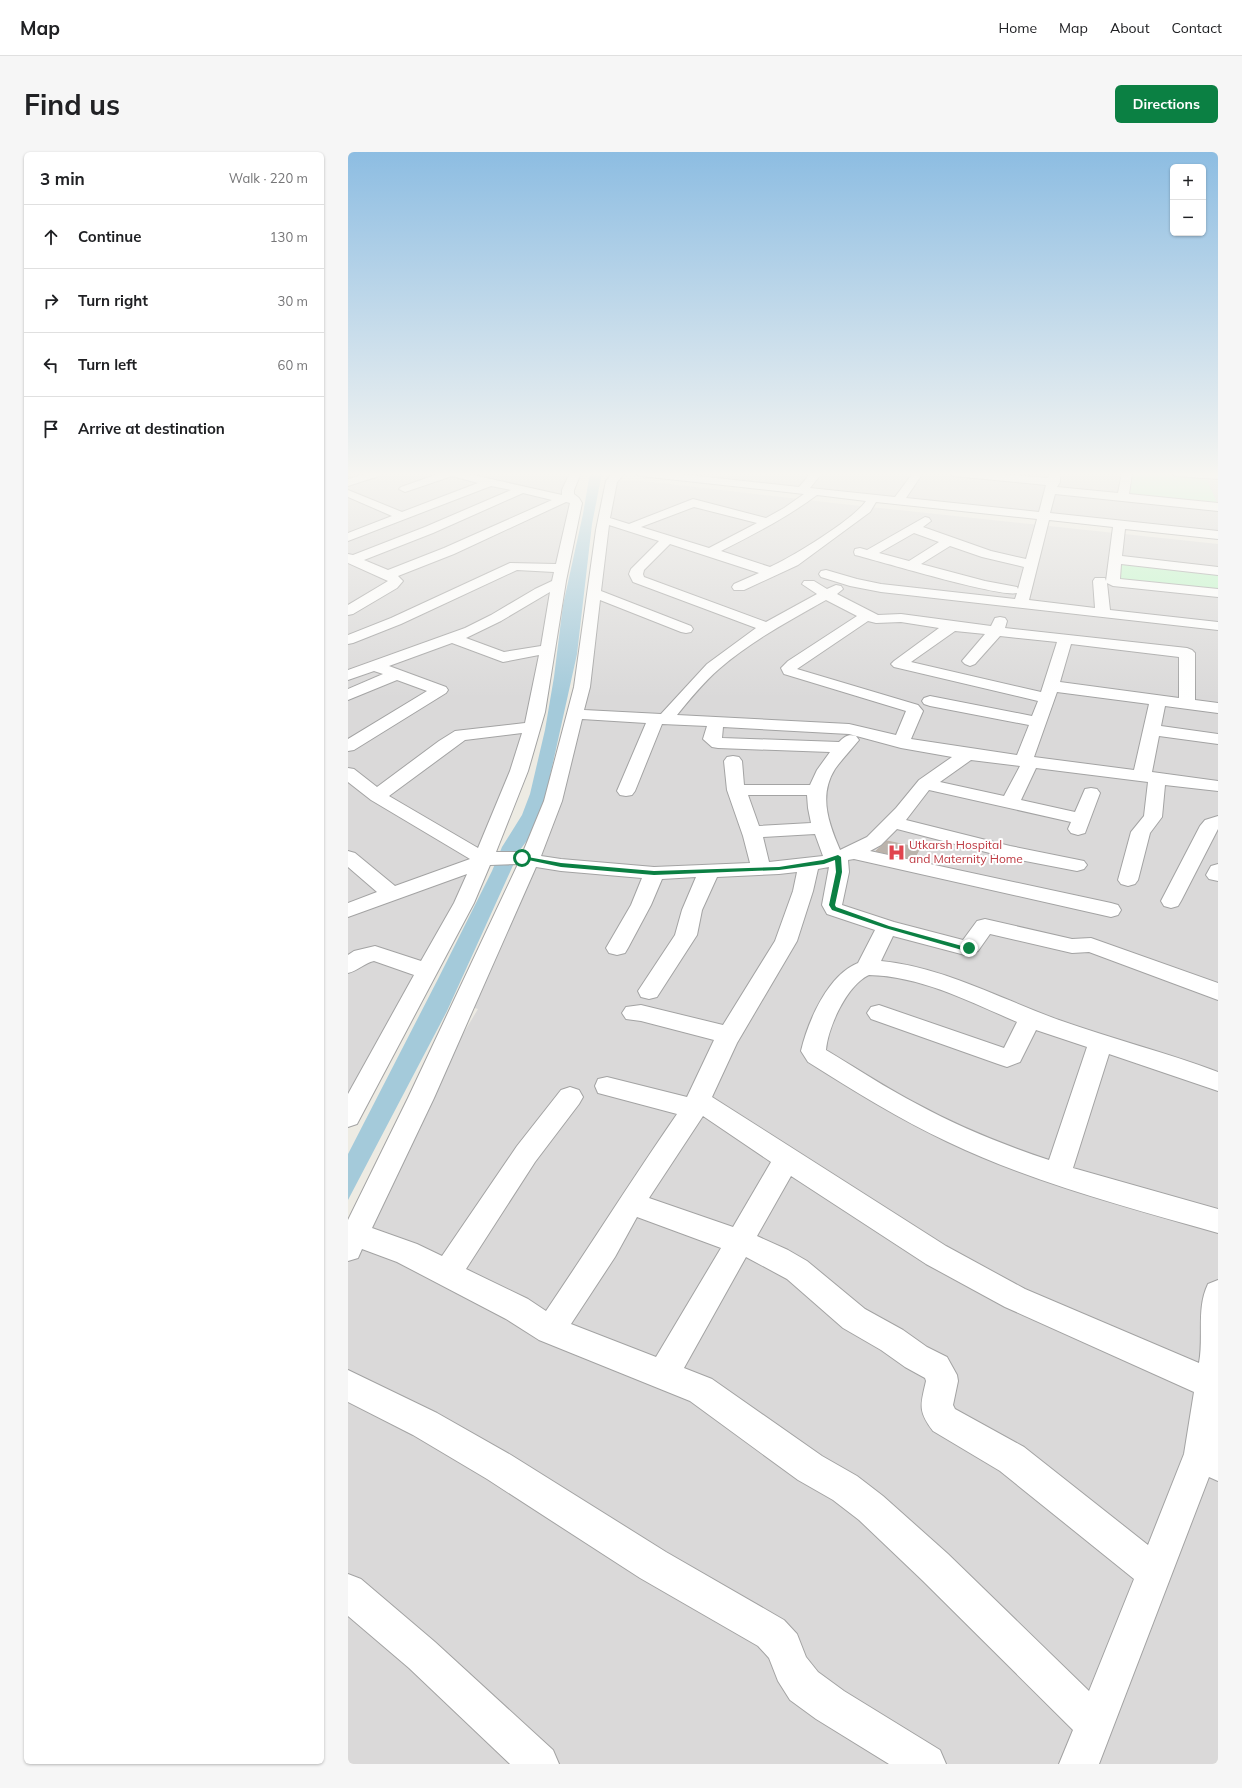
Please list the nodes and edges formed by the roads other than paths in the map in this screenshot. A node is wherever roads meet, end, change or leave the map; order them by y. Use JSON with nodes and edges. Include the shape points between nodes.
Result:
{"nodes":[{"id":1,"x":379,"y":548,"type":"edge"},
{"id":2,"x":455,"y":548,"type":"edge"},
{"id":3,"x":566,"y":548,"type":"edge"},
{"id":4,"x":600,"y":548,"type":"edge"},
{"id":5,"x":659,"y":548,"type":"edge"},
{"id":6,"x":696,"y":548,"type":"edge"},
{"id":7,"x":717,"y":548,"type":"edge"},
{"id":8,"x":813,"y":548,"type":"edge"},
{"id":9,"x":873,"y":548,"type":"edge"},
{"id":10,"x":938,"y":548,"type":"edge"},
{"id":11,"x":972,"y":548,"type":"edge"},
{"id":12,"x":1036,"y":548,"type":"edge"},
{"id":13,"x":1116,"y":548,"type":"edge"},
{"id":14,"x":710,"y":552,"type":"junction"},
{"id":15,"x":350,"y":559,"type":"edge"},
{"id":16,"x":1115,"y":560,"type":"junction"},
{"id":17,"x":1032,"y":564,"type":"junction"},
{"id":18,"x":911,"y":565,"type":"junction"},
{"id":19,"x":1218,"y":571,"type":"edge"},
{"id":20,"x":771,"y":572,"type":"junction"},
{"id":21,"x":826,"y":574,"type":"dead end"},
{"id":22,"x":388,"y":575,"type":"junction"},
{"id":23,"x":560,"y":576,"type":"junction"},
{"id":24,"x":850,"y":581,"type":"junction"},
{"id":25,"x":1100,"y":581,"type":"dead end"},
{"id":26,"x":809,"y":584,"type":"dead end"},
{"id":27,"x":739,"y":587,"type":"dead end"},
{"id":28,"x":594,"y":593,"type":"junction"},
{"id":29,"x":1218,"y":593,"type":"edge"},
{"id":30,"x":826,"y":595,"type":"junction"},
{"id":31,"x":1018,"y":599,"type":"junction"},
{"id":32,"x":1150,"y":602,"type":"junction"},
{"id":33,"x":351,"y":607,"type":"edge"},
{"id":34,"x":1103,"y":613,"type":"junction"},
{"id":35,"x":867,"y":615,"type":"junction"},
{"id":36,"x":952,"y":626,"type":"junction"},
{"id":37,"x":1218,"y":626,"type":"edge"},
{"id":38,"x":768,"y":628,"type":"junction"},
{"id":39,"x":686,"y":629,"type":"dead end"},
{"id":40,"x":996,"y":631,"type":"junction"},
{"id":41,"x":452,"y":638,"type":"junction"},
{"id":42,"x":1065,"y":639,"type":"junction"},
{"id":43,"x":348,"y":640,"type":"edge"},
{"id":44,"x":548,"y":649,"type":"junction"},
{"id":45,"x":970,"y":661,"type":"dead end"},
{"id":46,"x":374,"y":665,"type":"junction"},
{"id":47,"x":396,"y":674,"type":"junction"},
{"id":48,"x":348,"y":676,"type":"edge"},
{"id":49,"x":1049,"y":692,"type":"junction"},
{"id":50,"x":348,"y":695,"type":"edge"},
{"id":51,"x":1158,"y":700,"type":"junction"},
{"id":52,"x":930,"y":701,"type":"dead end"},
{"id":53,"x":1187,"y":704,"type":"junction"},
{"id":54,"x":1218,"y":708,"type":"edge"},
{"id":55,"x":576,"y":714,"type":"junction"},
{"id":56,"x":660,"y":719,"type":"junction"},
{"id":57,"x":716,"y":722,"type":"junction"},
{"id":58,"x":1038,"y":722,"type":"junction"},
{"id":59,"x":532,"y":727,"type":"junction"},
{"id":60,"x":1151,"y":730,"type":"junction"},
{"id":61,"x":858,"y":732,"type":"junction"},
{"id":62,"x":1218,"y":739,"type":"edge"},
{"id":63,"x":901,"y":743,"type":"junction"},
{"id":64,"x":348,"y":746,"type":"edge"},
{"id":65,"x":844,"y":747,"type":"junction"},
{"id":66,"x":968,"y":754,"type":"junction"},
{"id":67,"x":733,"y":761,"type":"dead end"},
{"id":68,"x":1027,"y":761,"type":"junction"},
{"id":69,"x":348,"y":772,"type":"edge"},
{"id":70,"x":1150,"y":777,"type":"junction"},
{"id":71,"x":925,"y":784,"type":"junction"},
{"id":72,"x":1218,"y":786,"type":"edge"},
{"id":73,"x":736,"y":790,"type":"junction"},
{"id":74,"x":817,"y":790,"type":"junction"},
{"id":75,"x":626,"y":791,"type":"dead end"},
{"id":76,"x":1091,"y":793,"type":"dead end"},
{"id":77,"x":377,"y":796,"type":"junction"},
{"id":78,"x":1010,"y":803,"type":"junction"},
{"id":79,"x":892,"y":822,"type":"junction"},
{"id":80,"x":1218,"y":822,"type":"edge"},
{"id":81,"x":822,"y":828,"type":"junction"},
{"id":82,"x":751,"y":832,"type":"junction"},
{"id":83,"x":348,"y":856,"type":"edge"},
{"id":84,"x":842,"y":856,"type":"junction"},
{"id":85,"x":487,"y":859,"type":"junction"},
{"id":86,"x":526,"y":859,"type":"junction"},
{"id":87,"x":809,"y":864,"type":"junction"},
{"id":88,"x":1076,"y":865,"type":"dead end"},
{"id":89,"x":761,"y":869,"type":"junction"},
{"id":90,"x":709,"y":872,"type":"junction"},
{"id":91,"x":654,"y":873,"type":"junction"},
{"id":92,"x":1128,"y":880,"type":"dead end"},
{"id":93,"x":392,"y":894,"type":"junction"},
{"id":94,"x":1171,"y":901,"type":"dead end"},
{"id":95,"x":348,"y":910,"type":"edge"},
{"id":96,"x":1111,"y":910,"type":"dead end"},
{"id":97,"x":887,"y":927,"type":"junction"},
{"id":98,"x":617,"y":948,"type":"dead end"},
{"id":99,"x":348,"y":966,"type":"edge"},
{"id":100,"x":866,"y":968,"type":"junction"},
{"id":101,"x":427,"y":971,"type":"junction"},
{"id":102,"x":649,"y":991,"type":"dead end"},
{"id":103,"x":1218,"y":992,"type":"edge"},
{"id":104,"x":634,"y":1013,"type":"dead end"},
{"id":105,"x":879,"y":1013,"type":"dead end"},
{"id":106,"x":1030,"y":1018,"type":"junction"},
{"id":107,"x":729,"y":1035,"type":"junction"},
{"id":108,"x":1101,"y":1042,"type":"junction"},
{"id":109,"x":1217,"y":1079,"type":"edge"},
{"id":110,"x":607,"y":1086,"type":"dead end"},
{"id":111,"x":570,"y":1097,"type":"dead end"},
{"id":112,"x":697,"y":1105,"type":"junction"},
{"id":113,"x":348,"y":1117,"type":"edge"},
{"id":114,"x":787,"y":1159,"type":"junction"},
{"id":115,"x":1058,"y":1174,"type":"junction"},
{"id":116,"x":631,"y":1203,"type":"junction"},
{"id":117,"x":1218,"y":1220,"type":"edge"},
{"id":118,"x":352,"y":1241,"type":"edge"},
{"id":119,"x":739,"y":1242,"type":"junction"},
{"id":120,"x":447,"y":1273,"type":"junction"},
{"id":121,"x":1218,"y":1293,"type":"edge"},
{"id":122,"x":550,"y":1330,"type":"junction"},
{"id":123,"x":663,"y":1375,"type":"junction"},
{"id":124,"x":1211,"y":1384,"type":"junction"},
{"id":125,"x":348,"y":1385,"type":"edge"},
{"id":126,"x":1209,"y":1459,"type":"edge"},
{"id":127,"x":1154,"y":1573,"type":"junction"},
{"id":128,"x":348,"y":1592,"type":"edge"},
{"id":129,"x":1094,"y":1723,"type":"junction"},
{"id":130,"x":538,"y":1764,"type":"edge"},
{"id":131,"x":926,"y":1764,"type":"edge"},
{"id":132,"x":1079,"y":1764,"type":"edge"}],
"edges":[{"from":1,"to":15,"type":"street"},
{"from":2,"to":22,"type":"street"},
{"from":3,"to":23,"type":"street"},
{"from":4,"to":28,"type":"street"},
{"from":5,"to":38,"type":"street","via":[[638,569],[638,579]]},
{"from":6,"to":14,"type":"street"},
{"from":7,"to":14,"type":"street"},
{"from":8,"to":20,"type":"street","via":[[793,562]]},
{"from":9,"to":18,"type":"street","via":[[864,553]]},
{"from":10,"to":18,"type":"street"},
{"from":11,"to":17,"type":"street","via":[[1009,560]]},
{"from":12,"to":17,"type":"street"},
{"from":13,"to":16,"type":"street"},
{"from":14,"to":20,"type":"street"},
{"from":15,"to":22,"type":"street"},
{"from":16,"to":19,"type":"street"},
{"from":16,"to":32,"type":"street","via":[[1113,582]]},
{"from":17,"to":31,"type":"street"},
{"from":18,"to":31,"type":"street","via":[[984,585]]},
{"from":20,"to":27,"type":"street"},
{"from":21,"to":24,"type":"street"},
{"from":22,"to":33,"type":"street","via":[[395,583]]},
{"from":23,"to":41,"type":"street","via":[[536,594],[487,623]]},
{"from":23,"to":43,"type":"street","via":[[514,566],[396,621]]},
{"from":23,"to":44,"type":"street"},
{"from":24,"to":30,"type":"street"},
{"from":24,"to":31,"type":"street","via":[[881,588]]},
{"from":25,"to":34,"type":"street"},
{"from":26,"to":30,"type":"street"},
{"from":28,"to":39,"type":"street"},
{"from":28,"to":55,"type":"street"},
{"from":29,"to":32,"type":"street"},
{"from":30,"to":35,"type":"street"},
{"from":30,"to":38,"type":"street"},
{"from":31,"to":34,"type":"street"},
{"from":31,"to":40,"type":"street"},
{"from":32,"to":34,"type":"street"},
{"from":32,"to":37,"type":"street"},
{"from":35,"to":36,"type":"street","via":[[883,620],[901,618]]},
{"from":35,"to":63,"type":"street","via":[[793,664],[789,671],[912,708],[915,711]]},
{"from":36,"to":40,"type":"street"},
{"from":36,"to":49,"type":"street","via":[[899,664]]},
{"from":38,"to":56,"type":"street","via":[[748,639],[713,666]]},
{"from":40,"to":42,"type":"street"},
{"from":40,"to":45,"type":"street"},
{"from":41,"to":44,"type":"street","via":[[503,657]]},
{"from":41,"to":46,"type":"street"},
{"from":42,"to":49,"type":"street"},
{"from":42,"to":53,"type":"street","via":[[1187,653]]},
{"from":44,"to":59,"type":"street"},
{"from":46,"to":47,"type":"street"},
{"from":46,"to":48,"type":"street"},
{"from":47,"to":50,"type":"street"},
{"from":47,"to":64,"type":"street","via":[[440,690]]},
{"from":49,"to":51,"type":"street"},
{"from":49,"to":58,"type":"street"},
{"from":51,"to":53,"type":"street"},
{"from":51,"to":60,"type":"street"},
{"from":52,"to":58,"type":"street"},
{"from":53,"to":54,"type":"street"},
{"from":55,"to":56,"type":"street"},
{"from":55,"to":86,"type":"street","via":[[553,801],[540,837]]},
{"from":56,"to":57,"type":"street"},
{"from":56,"to":75,"type":"street"},
{"from":57,"to":61,"type":"street","via":[[829,727]]},
{"from":57,"to":65,"type":"street","via":[[712,739],[718,743]]},
{"from":58,"to":68,"type":"street"},
{"from":59,"to":77,"type":"street","via":[[461,735]]},
{"from":59,"to":85,"type":"street"},
{"from":60,"to":62,"type":"street"},
{"from":60,"to":70,"type":"street"},
{"from":61,"to":63,"type":"street"},
{"from":61,"to":65,"type":"street"},
{"from":63,"to":66,"type":"street"},
{"from":65,"to":74,"type":"street","via":[[822,775]]},
{"from":66,"to":68,"type":"street"},
{"from":66,"to":71,"type":"street"},
{"from":67,"to":73,"type":"street","via":[[732,771]]},
{"from":68,"to":70,"type":"street"},
{"from":68,"to":78,"type":"street"},
{"from":69,"to":77,"type":"street"},
{"from":70,"to":72,"type":"street"},
{"from":70,"to":92,"type":"street","via":[[1153,817],[1141,832]]},
{"from":71,"to":78,"type":"street"},
{"from":71,"to":79,"type":"street"},
{"from":73,"to":74,"type":"street"},
{"from":73,"to":82,"type":"street"},
{"from":74,"to":81,"type":"street","via":[[817,815]]},
{"from":76,"to":78,"type":"street","via":[[1080,824]]},
{"from":77,"to":85,"type":"street"},
{"from":79,"to":84,"type":"street","via":[[874,841]]},
{"from":79,"to":88,"type":"street"},
{"from":80,"to":94,"type":"street","via":[[1210,826]]},
{"from":81,"to":82,"type":"street"},
{"from":81,"to":84,"type":"street"},
{"from":82,"to":89,"type":"street"},
{"from":83,"to":93,"type":"street"},
{"from":84,"to":87,"type":"street"},
{"from":84,"to":96,"type":"street","via":[[867,857]]},
{"from":84,"to":97,"type":"street","via":[[832,905],[834,909]]},
{"from":85,"to":86,"type":"street"},
{"from":85,"to":93,"type":"street"},
{"from":85,"to":101,"type":"street"},
{"from":86,"to":91,"type":"street","via":[[561,865]]},
{"from":86,"to":118,"type":"street","via":[[421,1098]]},
{"from":87,"to":89,"type":"street"},
{"from":87,"to":107,"type":"street","via":[[786,941]]},
{"from":89,"to":90,"type":"street"},
{"from":90,"to":91,"type":"street"},
{"from":90,"to":102,"type":"street","via":[[692,910],[686,935]]},
{"from":91,"to":98,"type":"street","via":[[641,905]]},
{"from":93,"to":95,"type":"street"},
{"from":97,"to":100,"type":"street"},
{"from":97,"to":103,"type":"street","via":[[965,948],[970,946],[985,926],[1072,946],[1091,946]]},
{"from":99,"to":101,"type":"street","via":[[362,956],[375,953]]},
{"from":100,"to":106,"type":"street","via":[[899,971],[930,979]]},
{"from":100,"to":115,"type":"street","via":[[854,972],[845,981],[826,1013],[814,1043],[813,1051],[817,1056],[923,1119],[979,1144]]},
{"from":101,"to":113,"type":"street"},
{"from":104,"to":107,"type":"street"},
{"from":105,"to":106,"type":"street","via":[[1007,1058],[1012,1056]]},
{"from":106,"to":108,"type":"street"},
{"from":107,"to":112,"type":"street"},
{"from":108,"to":109,"type":"street"},
{"from":108,"to":115,"type":"street"},
{"from":110,"to":112,"type":"street"},
{"from":111,"to":120,"type":"street","via":[[526,1154]]},
{"from":112,"to":114,"type":"street"},
{"from":112,"to":116,"type":"street"},
{"from":114,"to":119,"type":"street"},
{"from":114,"to":124,"type":"street","via":[[936,1255],[1015,1298]]},
{"from":115,"to":117,"type":"street"},
{"from":116,"to":119,"type":"street"},
{"from":116,"to":122,"type":"street","via":[[605,1248]]},
{"from":118,"to":120,"type":"street","via":[[407,1253]]},
{"from":119,"to":123,"type":"street"},
{"from":119,"to":127,"type":"street","via":[[797,1270],[861,1323],[938,1370],[942,1383],[936,1407],[944,1420],[1012,1459]]},
{"from":120,"to":122,"type":"street","via":[[517,1309]]},
{"from":121,"to":124,"type":"street","via":[[1215,1314],[1216,1355]]},
{"from":122,"to":123,"type":"street"},
{"from":123,"to":129,"type":"street","via":[[701,1390],[810,1468],[845,1488],[866,1504],[935,1567]]},
{"from":124,"to":126,"type":"street"},
{"from":125,"to":131,"type":"street","via":[[425,1424],[499,1467],[653,1565],[771,1633],[784,1647],[791,1668],[804,1686],[830,1705]]},
{"from":126,"to":127,"type":"street"},
{"from":127,"to":129,"type":"street"},
{"from":128,"to":130,"type":"street","via":[[422,1655]]},
{"from":129,"to":132,"type":"street"}]}
